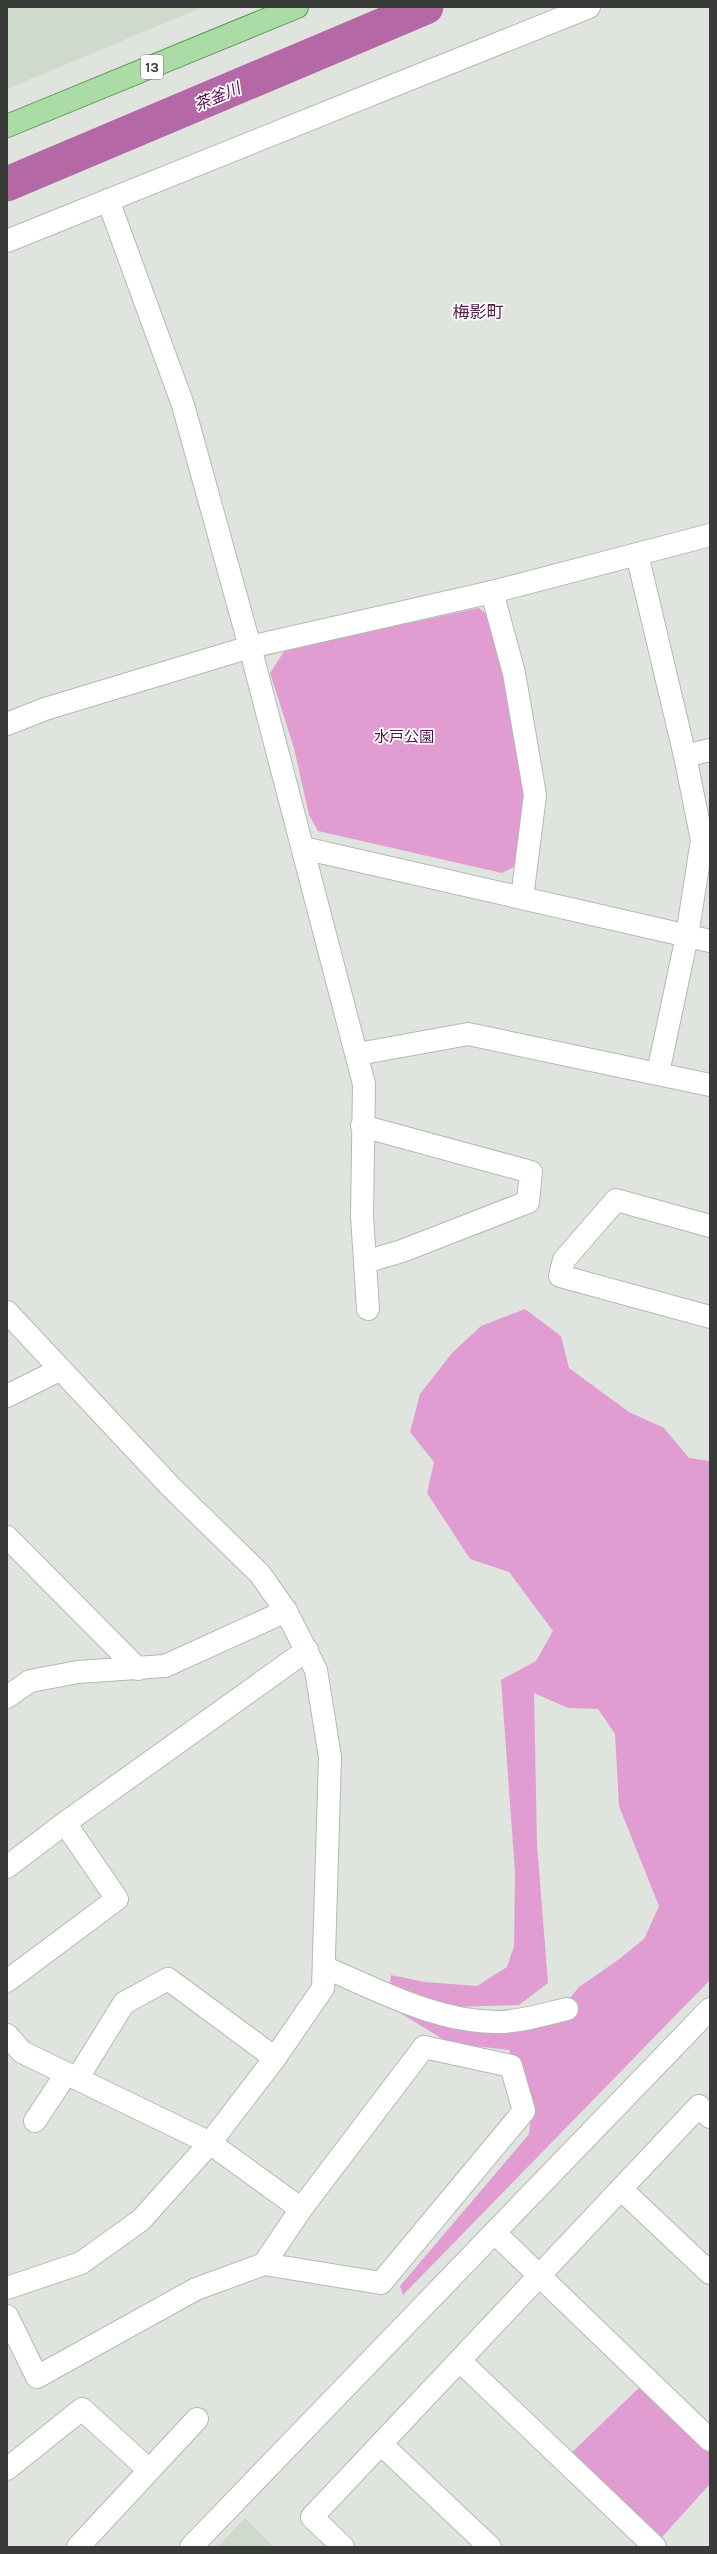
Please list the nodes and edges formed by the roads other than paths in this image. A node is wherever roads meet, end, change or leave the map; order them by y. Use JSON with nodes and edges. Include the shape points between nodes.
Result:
{"nodes":[{"id":1,"x":297,"y":7,"type":"edge"},
{"id":2,"x":589,"y":7,"type":"edge"},
{"id":3,"x":7,"y":126,"type":"edge"},
{"id":4,"x":108,"y":200,"type":"junction"},
{"id":5,"x":7,"y":241,"type":"edge"},
{"id":6,"x":710,"y":535,"type":"edge"},
{"id":7,"x":637,"y":554,"type":"junction"},
{"id":8,"x":492,"y":592,"type":"junction"},
{"id":9,"x":250,"y":646,"type":"junction"},
{"id":10,"x":7,"y":724,"type":"edge"},
{"id":11,"x":710,"y":750,"type":"edge"},
{"id":12,"x":685,"y":756,"type":"junction"},
{"id":13,"x":706,"y":840,"type":"edge"},
{"id":14,"x":302,"y":848,"type":"junction"},
{"id":15,"x":522,"y":898,"type":"junction"},
{"id":16,"x":687,"y":936,"type":"junction"},
{"id":17,"x":710,"y":941,"type":"edge"},
{"id":18,"x":358,"y":1054,"type":"junction"},
{"id":19,"x":658,"y":1073,"type":"junction"},
{"id":20,"x":710,"y":1085,"type":"edge"},
{"id":21,"x":362,"y":1126,"type":"junction"},
{"id":22,"x":710,"y":1226,"type":"edge"},
{"id":23,"x":365,"y":1262,"type":"junction"},
{"id":24,"x":368,"y":1309,"type":"dead end"},
{"id":25,"x":7,"y":1312,"type":"edge"},
{"id":26,"x":710,"y":1317,"type":"edge"},
{"id":27,"x":59,"y":1370,"type":"junction"},
{"id":28,"x":7,"y":1396,"type":"edge"},
{"id":29,"x":7,"y":1537,"type":"edge"},
{"id":30,"x":286,"y":1611,"type":"junction"},
{"id":31,"x":307,"y":1650,"type":"junction"},
{"id":32,"x":138,"y":1669,"type":"junction"},
{"id":33,"x":7,"y":1697,"type":"edge"},
{"id":34,"x":65,"y":1823,"type":"junction"},
{"id":35,"x":7,"y":1867,"type":"edge"},
{"id":36,"x":324,"y":1967,"type":"junction"},
{"id":37,"x":7,"y":1981,"type":"edge"},
{"id":38,"x":567,"y":2009,"type":"dead end"},
{"id":39,"x":710,"y":2009,"type":"edge"},
{"id":40,"x":7,"y":2035,"type":"edge"},
{"id":41,"x":275,"y":2058,"type":"junction"},
{"id":42,"x":72,"y":2076,"type":"junction"},
{"id":43,"x":710,"y":2117,"type":"edge"},
{"id":44,"x":35,"y":2121,"type":"dead end"},
{"id":45,"x":210,"y":2143,"type":"junction"},
{"id":46,"x":622,"y":2190,"type":"junction"},
{"id":47,"x":301,"y":2209,"type":"junction"},
{"id":48,"x":494,"y":2232,"type":"junction"},
{"id":49,"x":264,"y":2264,"type":"junction"},
{"id":50,"x":710,"y":2273,"type":"edge"},
{"id":51,"x":541,"y":2275,"type":"junction"},
{"id":52,"x":7,"y":2288,"type":"edge"},
{"id":53,"x":7,"y":2316,"type":"edge"},
{"id":54,"x":460,"y":2361,"type":"junction"},
{"id":55,"x":197,"y":2419,"type":"dead end"},
{"id":56,"x":710,"y":2440,"type":"edge"},
{"id":57,"x":381,"y":2444,"type":"junction"},
{"id":58,"x":7,"y":2469,"type":"edge"},
{"id":59,"x":149,"y":2470,"type":"junction"},
{"id":60,"x":78,"y":2547,"type":"edge"},
{"id":61,"x":191,"y":2547,"type":"edge"},
{"id":62,"x":343,"y":2547,"type":"edge"},
{"id":63,"x":490,"y":2547,"type":"edge"},
{"id":64,"x":654,"y":2547,"type":"edge"}],
"edges":[{"from":1,"to":3,"type":"main road","number":"13"},
{"from":2,"to":4,"type":"street"},
{"from":4,"to":5,"type":"street"},
{"from":4,"to":9,"type":"street","via":[[183,405]]},
{"from":6,"to":7,"type":"street"},
{"from":7,"to":8,"type":"street"},
{"from":7,"to":12,"type":"street"},
{"from":8,"to":9,"type":"street"},
{"from":8,"to":15,"type":"street","via":[[514,673],[535,795]]},
{"from":9,"to":10,"type":"street","via":[[45,709]]},
{"from":9,"to":14,"type":"street"},
{"from":11,"to":12,"type":"street"},
{"from":12,"to":13,"type":"street"},
{"from":13,"to":16,"type":"street"},
{"from":14,"to":15,"type":"street"},
{"from":14,"to":18,"type":"street"},
{"from":15,"to":16,"type":"street"},
{"from":16,"to":17,"type":"street"},
{"from":16,"to":19,"type":"street"},
{"from":18,"to":19,"type":"street","via":[[468,1034]]},
{"from":18,"to":21,"type":"street","via":[[364,1084]]},
{"from":19,"to":20,"type":"street"},
{"from":21,"to":23,"type":"street"},
{"from":21,"to":23,"type":"street","via":[[531,1172],[528,1202],[402,1251]]},
{"from":22,"to":26,"type":"street","via":[[616,1200],[564,1260],[560,1276]]},
{"from":23,"to":24,"type":"street"},
{"from":25,"to":27,"type":"street"},
{"from":27,"to":28,"type":"street"},
{"from":27,"to":30,"type":"street","via":[[170,1486],[260,1574]]},
{"from":29,"to":32,"type":"street"},
{"from":30,"to":31,"type":"street"},
{"from":30,"to":32,"type":"street","via":[[165,1666]]},
{"from":31,"to":34,"type":"street"},
{"from":31,"to":36,"type":"street","via":[[316,1670],[330,1757]]},
{"from":32,"to":33,"type":"street","via":[[78,1672],[30,1680]]},
{"from":34,"to":35,"type":"street"},
{"from":34,"to":37,"type":"street","via":[[117,1898]]},
{"from":36,"to":38,"type":"street","via":[[433,2013],[465,2020],[499,2022],[528,2019]]},
{"from":36,"to":41,"type":"street","via":[[323,1988]]},
{"from":39,"to":48,"type":"street"},
{"from":40,"to":42,"type":"street","via":[[22,2052]]},
{"from":41,"to":42,"type":"street","via":[[168,1979],[124,2003]]},
{"from":41,"to":45,"type":"street"},
{"from":42,"to":44,"type":"street"},
{"from":42,"to":45,"type":"street"},
{"from":43,"to":46,"type":"street","via":[[699,2106]]},
{"from":45,"to":47,"type":"street"},
{"from":45,"to":52,"type":"street","via":[[141,2220],[87,2259]]},
{"from":46,"to":50,"type":"street"},
{"from":46,"to":51,"type":"street"},
{"from":47,"to":49,"type":"street"},
{"from":47,"to":49,"type":"street","via":[[424,2048],[511,2066],[524,2111],[381,2283]]},
{"from":48,"to":51,"type":"street"},
{"from":48,"to":61,"type":"street"},
{"from":49,"to":53,"type":"street","via":[[196,2289],[37,2377]]},
{"from":51,"to":54,"type":"street"},
{"from":51,"to":56,"type":"street"},
{"from":54,"to":57,"type":"street"},
{"from":54,"to":64,"type":"street"},
{"from":55,"to":59,"type":"street"},
{"from":57,"to":62,"type":"street","via":[[312,2518]]},
{"from":57,"to":63,"type":"street"},
{"from":58,"to":59,"type":"street","via":[[82,2409]]},
{"from":59,"to":60,"type":"street"}]}
